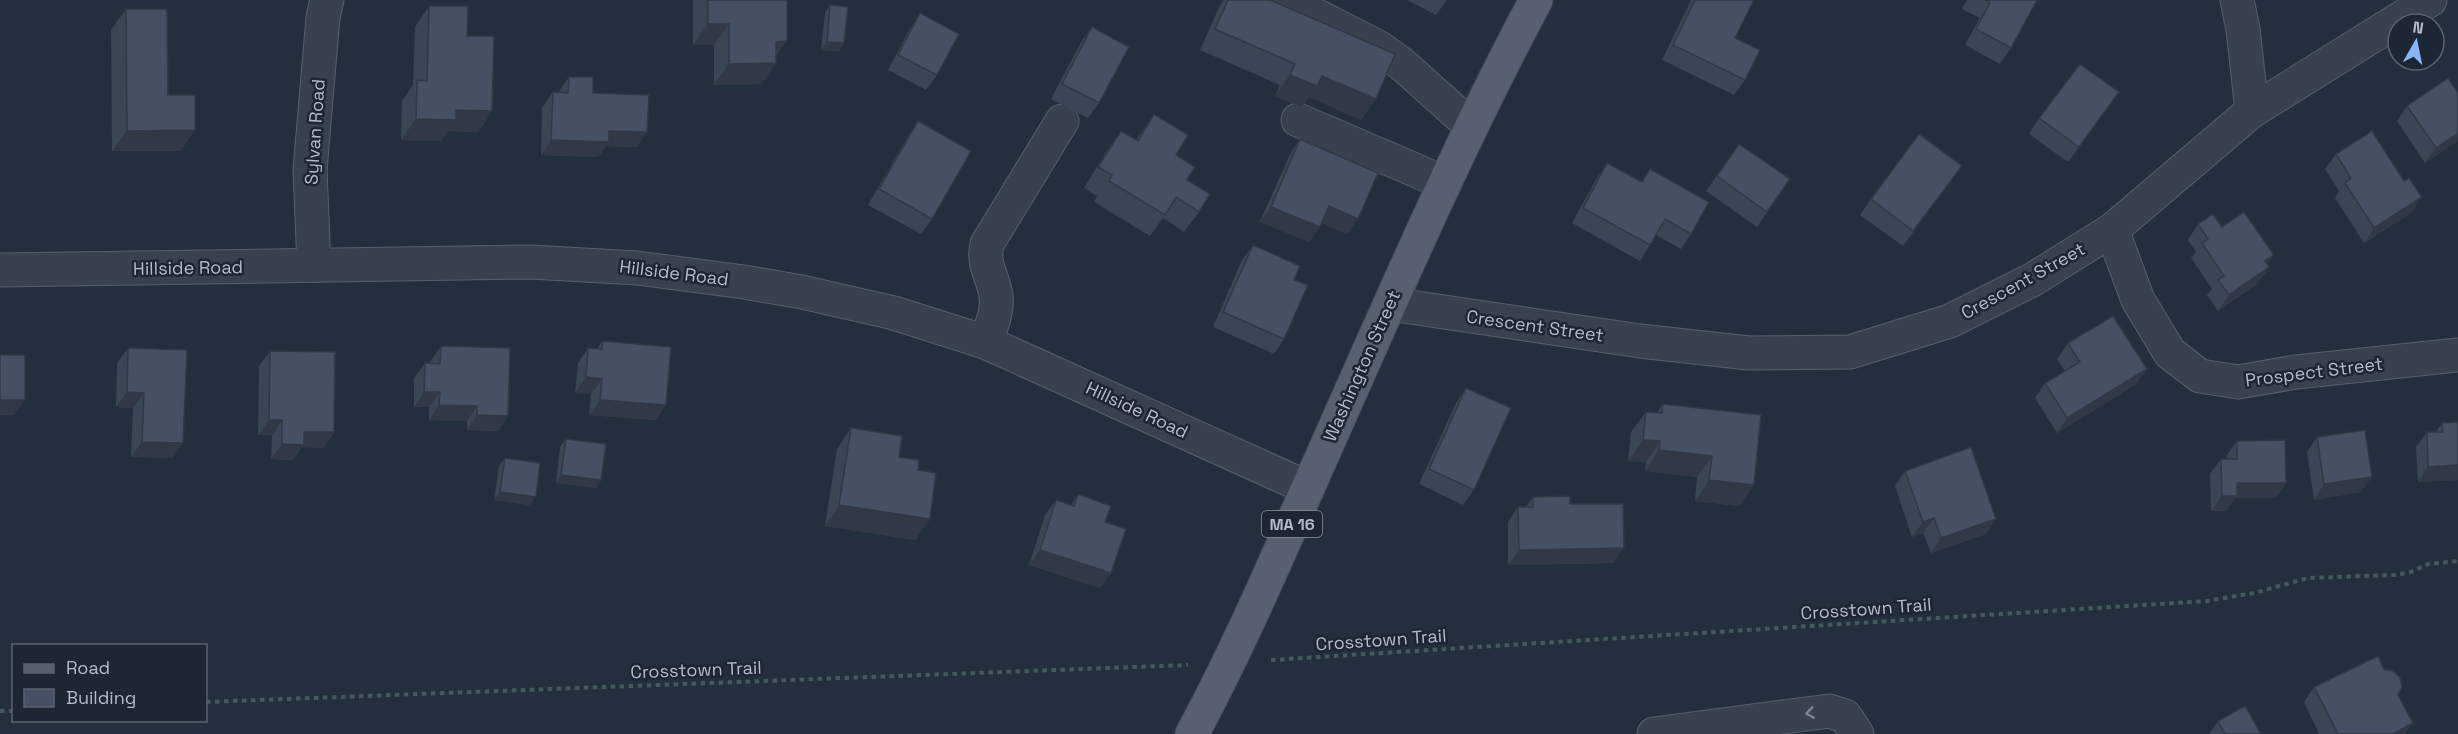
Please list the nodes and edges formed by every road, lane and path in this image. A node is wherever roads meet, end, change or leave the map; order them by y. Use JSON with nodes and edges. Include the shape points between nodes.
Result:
{"nodes":[{"id":1,"x":327,"y":0,"type":"edge"},
{"id":2,"x":1286,"y":0,"type":"edge"},
{"id":3,"x":1536,"y":0,"type":"edge"},
{"id":4,"x":2236,"y":0,"type":"edge"},
{"id":5,"x":2430,"y":0,"type":"edge"},
{"id":6,"x":2252,"y":111,"type":"junction"},
{"id":7,"x":1299,"y":120,"type":"dead end"},
{"id":8,"x":1062,"y":121,"type":"dead end"},
{"id":9,"x":1472,"y":126,"type":"junction"},
{"id":10,"x":1445,"y":183,"type":"junction"},
{"id":11,"x":2112,"y":230,"type":"junction"},
{"id":12,"x":314,"y":265,"type":"junction"},
{"id":13,"x":0,"y":270,"type":"edge"},
{"id":14,"x":1390,"y":304,"type":"junction"},
{"id":15,"x":985,"y":342,"type":"junction"},
{"id":16,"x":2458,"y":354,"type":"edge"},
{"id":17,"x":1308,"y":488,"type":"junction"},
{"id":18,"x":2458,"y":561,"type":"edge"},
{"id":19,"x":1271,"y":660,"type":"dead end"},
{"id":20,"x":1188,"y":664,"type":"dead end"},
{"id":21,"x":207,"y":702,"type":"edge"},
{"id":22,"x":1699,"y":731,"type":"edge"},
{"id":23,"x":1192,"y":734,"type":"edge"},
{"id":24,"x":1654,"y":734,"type":"edge"},
{"id":25,"x":1857,"y":734,"type":"edge"}],
"edges":[{"from":1,"to":12,"type":"street","name":"Sylvan Road","via":[[310,170]]},
{"from":2,"to":9,"type":"street","via":[[1378,47]]},
{"from":3,"to":9,"type":"main road","name":"Washington Street","number":"MA 16"},
{"from":4,"to":6,"type":"street"},
{"from":5,"to":6,"type":"street","name":"Crescent Street"},
{"from":6,"to":11,"type":"street","name":"Crescent Street"},
{"from":7,"to":10,"type":"street"},
{"from":8,"to":15,"type":"street","via":[[987,244],[984,257],[997,308]]},
{"from":9,"to":10,"type":"main road","name":"Washington Street","number":"MA 16"},
{"from":10,"to":14,"type":"main road","name":"Washington Street","number":"MA 16"},
{"from":11,"to":14,"type":"street","name":"Crescent Street","via":[[2032,280],[1950,321],[1850,352],[1749,353],[1651,343]]},
{"from":11,"to":16,"type":"street","name":"Prospect Street","via":[[2143,309],[2170,353],[2200,376],[2238,382]]},
{"from":12,"to":13,"type":"street","name":"Hillside Road"},
{"from":12,"to":15,"type":"street","name":"Hillside Road","via":[[531,262],[678,273],[852,303]]},
{"from":14,"to":17,"type":"main road","name":"Washington Street","number":"MA 16"},
{"from":15,"to":17,"type":"street","name":"Hillside Road"},
{"from":17,"to":23,"type":"main road","name":"Washington Street","number":"MA 16","via":[[1246,628]]},
{"from":18,"to":19,"type":"path","name":"Crosstown Trail","via":[[2428,564],[2395,575],[2308,578],[2208,602]]},
{"from":20,"to":21,"type":"path","name":"Crosstown Trail"},
{"from":22,"to":24,"type":"street"},
{"from":25,"to":22,"type":"street","one_way":true,"via":[[1845,716],[1829,711]]}]}
